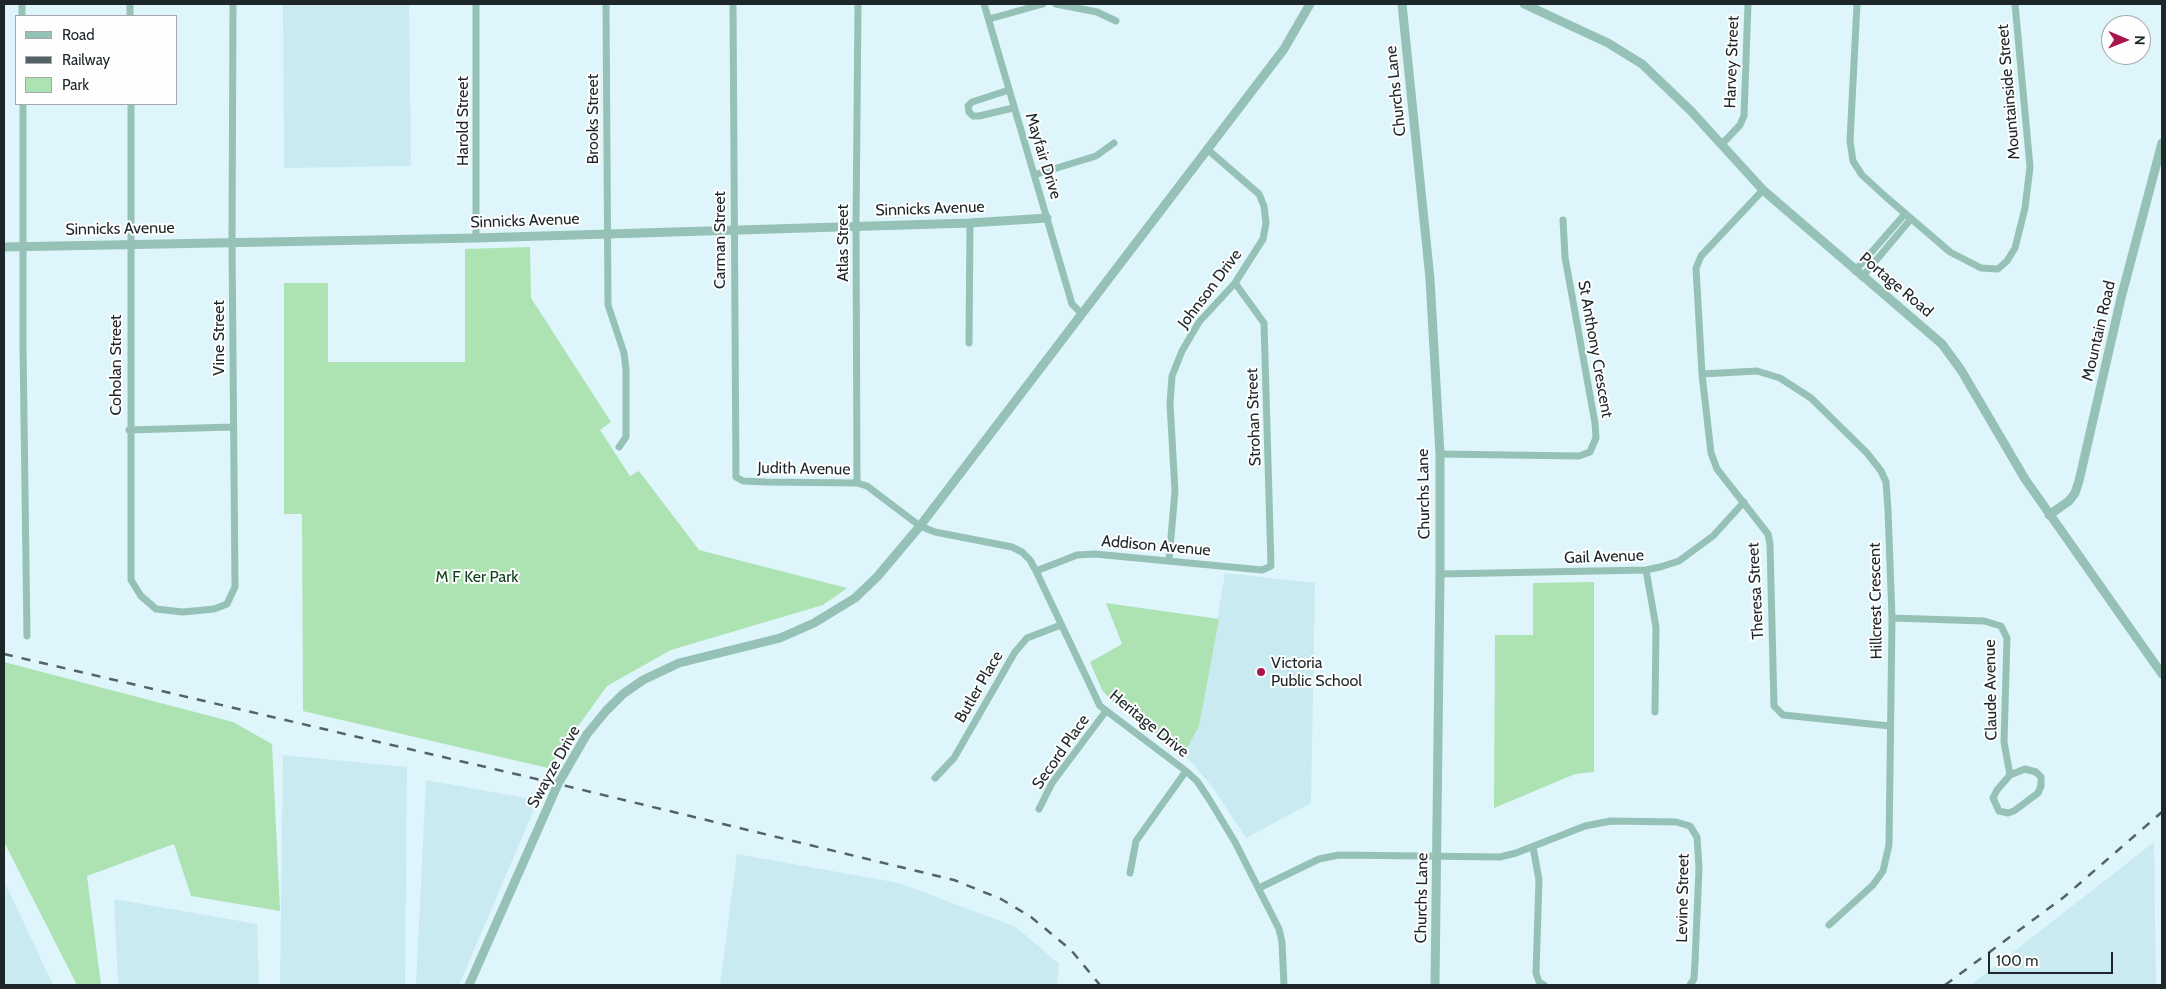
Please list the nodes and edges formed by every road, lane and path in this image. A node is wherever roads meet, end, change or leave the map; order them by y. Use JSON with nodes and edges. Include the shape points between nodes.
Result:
{"nodes":[{"id":1,"x":232,"y":4,"type":"edge"},
{"id":2,"x":476,"y":4,"type":"edge"},
{"id":3,"x":606,"y":4,"type":"edge"},
{"id":4,"x":733,"y":4,"type":"edge"},
{"id":5,"x":858,"y":4,"type":"edge"},
{"id":6,"x":984,"y":4,"type":"edge"},
{"id":7,"x":1043,"y":4,"type":"edge"},
{"id":8,"x":1056,"y":4,"type":"edge"},
{"id":9,"x":1310,"y":4,"type":"edge"},
{"id":10,"x":1402,"y":4,"type":"edge"},
{"id":11,"x":1524,"y":4,"type":"edge"},
{"id":12,"x":1748,"y":4,"type":"edge"},
{"id":13,"x":1858,"y":4,"type":"edge"},
{"id":14,"x":2016,"y":4,"type":"edge"},
{"id":15,"x":989,"y":19,"type":"junction"},
{"id":16,"x":1116,"y":21,"type":"dead end"},
{"id":17,"x":1009,"y":90,"type":"junction"},
{"id":18,"x":23,"y":105,"type":"edge"},
{"id":19,"x":131,"y":105,"type":"edge"},
{"id":20,"x":1013,"y":108,"type":"junction"},
{"id":21,"x":1114,"y":143,"type":"dead end"},
{"id":22,"x":2162,"y":143,"type":"edge"},
{"id":23,"x":1722,"y":144,"type":"junction"},
{"id":24,"x":1207,"y":149,"type":"junction"},
{"id":25,"x":1034,"y":175,"type":"junction"},
{"id":26,"x":1763,"y":190,"type":"junction"},
{"id":27,"x":1908,"y":217,"type":"junction"},
{"id":28,"x":1047,"y":218,"type":"junction"},
{"id":29,"x":1563,"y":220,"type":"dead end"},
{"id":30,"x":970,"y":223,"type":"junction"},
{"id":31,"x":856,"y":227,"type":"junction"},
{"id":32,"x":734,"y":230,"type":"junction"},
{"id":33,"x":607,"y":234,"type":"junction"},
{"id":34,"x":476,"y":238,"type":"junction"},
{"id":35,"x":232,"y":241,"type":"junction"},
{"id":36,"x":131,"y":243,"type":"junction"},
{"id":37,"x":24,"y":246,"type":"junction"},
{"id":38,"x":4,"y":247,"type":"edge"},
{"id":39,"x":1858,"y":274,"type":"junction"},
{"id":40,"x":1235,"y":283,"type":"junction"},
{"id":41,"x":1081,"y":313,"type":"junction"},
{"id":42,"x":969,"y":343,"type":"dead end"},
{"id":43,"x":1702,"y":374,"type":"junction"},
{"id":44,"x":233,"y":427,"type":"junction"},
{"id":45,"x":130,"y":430,"type":"junction"},
{"id":46,"x":619,"y":447,"type":"dead end"},
{"id":47,"x":1440,"y":454,"type":"junction"},
{"id":48,"x":736,"y":477,"type":"joint"},
{"id":49,"x":857,"y":482,"type":"junction"},
{"id":50,"x":1744,"y":502,"type":"junction"},
{"id":51,"x":2049,"y":515,"type":"junction"},
{"id":52,"x":920,"y":526,"type":"junction"},
{"id":53,"x":1169,"y":560,"type":"junction"},
{"id":54,"x":1272,"y":561,"type":"joint"},
{"id":55,"x":1646,"y":570,"type":"junction"},
{"id":56,"x":1036,"y":571,"type":"junction"},
{"id":57,"x":1440,"y":574,"type":"junction"},
{"id":58,"x":163,"y":610,"type":"joint"},
{"id":59,"x":1892,"y":618,"type":"junction"},
{"id":60,"x":1061,"y":625,"type":"junction"},
{"id":61,"x":27,"y":636,"type":"dead end"},
{"id":62,"x":2162,"y":674,"type":"edge"},
{"id":63,"x":1106,"y":711,"type":"junction"},
{"id":64,"x":1655,"y":712,"type":"dead end"},
{"id":65,"x":1890,"y":726,"type":"junction"},
{"id":66,"x":1186,"y":771,"type":"junction"},
{"id":67,"x":2010,"y":775,"type":"junction"},
{"id":68,"x":934,"y":778,"type":"dead end"},
{"id":69,"x":1039,"y":809,"type":"dead end"},
{"id":70,"x":1533,"y":846,"type":"junction"},
{"id":71,"x":1438,"y":856,"type":"junction"},
{"id":72,"x":1130,"y":873,"type":"dead end"},
{"id":73,"x":1259,"y":888,"type":"junction"},
{"id":74,"x":1829,"y":925,"type":"dead end"},
{"id":75,"x":469,"y":985,"type":"edge"},
{"id":76,"x":1284,"y":985,"type":"edge"},
{"id":77,"x":1436,"y":985,"type":"edge"},
{"id":78,"x":1544,"y":985,"type":"edge"},
{"id":79,"x":1690,"y":985,"type":"edge"}],
"edges":[{"from":1,"to":35,"type":"street","name":"Vine Street"},
{"from":2,"to":34,"type":"street","name":"Harold Street"},
{"from":3,"to":33,"type":"street","name":"Brooks Street"},
{"from":4,"to":32,"type":"street","name":"Carman Street"},
{"from":5,"to":31,"type":"street","name":"Atlas Street"},
{"from":6,"to":15,"type":"street","name":"Mayfair Drive"},
{"from":7,"to":15,"type":"street"},
{"from":8,"to":16,"type":"street","via":[[1097,12]]},
{"from":9,"to":24,"type":"street","name":"Swayze Drive","via":[[1284,49]]},
{"from":10,"to":47,"type":"street","name":"Churchs Lane","via":[[1430,279]]},
{"from":11,"to":23,"type":"street","name":"Portage Road","via":[[1608,43],[1642,64]]},
{"from":12,"to":23,"type":"street","name":"Harvey Street","via":[[1744,116]]},
{"from":13,"to":27,"type":"street","name":"Mountainside Street","via":[[1850,152],[1862,175]]},
{"from":14,"to":27,"type":"street","name":"Mountainside Street","via":[[2030,167],[2025,208],[2015,248],[1998,268],[1980,268],[1950,252]]},
{"from":15,"to":17,"type":"street","name":"Mayfair Drive"},
{"from":17,"to":20,"type":"street","name":"Mayfair Drive"},
{"from":17,"to":20,"type":"street","via":[[972,102],[968,106],[969,112],[979,116]]},
{"from":18,"to":37,"type":"street"},
{"from":19,"to":36,"type":"street","name":"Coholan Street"},
{"from":20,"to":25,"type":"street","name":"Mayfair Drive"},
{"from":21,"to":25,"type":"street","via":[[1096,156]]},
{"from":22,"to":51,"type":"street","name":"Mountain Road","via":[[2079,481],[2069,502]]},
{"from":23,"to":26,"type":"street","name":"Portage Road"},
{"from":24,"to":40,"type":"street","name":"Johnson Drive","via":[[1258,194],[1264,206],[1266,223],[1263,239]]},
{"from":24,"to":41,"type":"street","name":"Swayze Drive"},
{"from":25,"to":28,"type":"street","name":"Mayfair Drive"},
{"from":26,"to":39,"type":"street","name":"Portage Road"},
{"from":26,"to":43,"type":"street","name":"Theresa Street","via":[[1701,256],[1696,268]]},
{"from":27,"to":39,"type":"street"},
{"from":28,"to":30,"type":"street","name":"Sinnicks Avenue"},
{"from":28,"to":41,"type":"street","name":"Mayfair Drive","via":[[1072,304]]},
{"from":29,"to":47,"type":"street","name":"St Anthony Crescent","via":[[1565,257],[1595,423],[1596,438],[1590,452],[1579,456]]},
{"from":30,"to":31,"type":"street","name":"Sinnicks Avenue"},
{"from":30,"to":42,"type":"street"},
{"from":31,"to":32,"type":"street","name":"Sinnicks Avenue"},
{"from":31,"to":49,"type":"street","name":"Atlas Street"},
{"from":32,"to":33,"type":"street","name":"Sinnicks Avenue"},
{"from":32,"to":48,"type":"street","name":"Carman Street"},
{"from":33,"to":34,"type":"street","name":"Sinnicks Avenue"},
{"from":33,"to":46,"type":"street","name":"Brooks Street","via":[[608,305],[620,338],[626,370],[626,437]]},
{"from":34,"to":35,"type":"street","name":"Sinnicks Avenue"},
{"from":35,"to":36,"type":"street","name":"Sinnicks Avenue"},
{"from":35,"to":44,"type":"street","name":"Vine Street"},
{"from":36,"to":37,"type":"street","name":"Sinnicks Avenue"},
{"from":36,"to":45,"type":"street","name":"Coholan Street"},
{"from":37,"to":38,"type":"street","name":"Sinnicks Avenue"},
{"from":37,"to":61,"type":"street"},
{"from":39,"to":51,"type":"street","name":"Portage Road","via":[[1931,334],[1953,357]]},
{"from":40,"to":53,"type":"street","name":"Johnson Drive","via":[[1200,322],[1182,350],[1172,376],[1170,404],[1175,491]]},
{"from":40,"to":54,"type":"street","name":"Strohan Street","via":[[1264,323]]},
{"from":41,"to":52,"type":"street","name":"Swayze Drive"},
{"from":43,"to":50,"type":"street","name":"Theresa Street","via":[[1711,453],[1717,469]]},
{"from":43,"to":59,"type":"street","name":"Hillcrest Crescent","via":[[1757,371],[1780,378],[1811,398],[1867,453],[1886,482]]},
{"from":44,"to":45,"type":"street"},
{"from":44,"to":58,"type":"street","name":"Vine Street","via":[[235,587],[227,604],[214,609]]},
{"from":45,"to":58,"type":"street","name":"Coholan Street","via":[[131,580],[141,596],[156,609]]},
{"from":47,"to":57,"type":"street","name":"Churchs Lane"},
{"from":48,"to":49,"type":"street","name":"Judith Avenue","via":[[743,481],[766,482]]},
{"from":49,"to":52,"type":"street","name":"Judith Avenue"},
{"from":50,"to":55,"type":"street","name":"Gail Avenue","via":[[1713,536],[1694,551],[1679,561]]},
{"from":50,"to":65,"type":"street","name":"Theresa Street","via":[[1768,534],[1770,544],[1774,706],[1783,716]]},
{"from":51,"to":62,"type":"street","name":"Portage Road"},
{"from":52,"to":56,"type":"street","name":"Heritage Drive","via":[[935,532],[1012,547],[1022,552]]},
{"from":52,"to":75,"type":"street","name":"Swayze Drive","via":[[855,598],[814,623],[780,638],[679,662],[623,694],[606,711],[587,734],[558,784]]},
{"from":53,"to":54,"type":"street","name":"Addison Avenue","via":[[1262,570],[1271,566]]},
{"from":53,"to":56,"type":"street","name":"Addison Avenue","via":[[1085,554]]},
{"from":55,"to":57,"type":"street","name":"Gail Avenue"},
{"from":55,"to":64,"type":"street","via":[[1656,627]]},
{"from":56,"to":60,"type":"street","name":"Heritage Drive"},
{"from":57,"to":71,"type":"street","name":"Churchs Lane"},
{"from":59,"to":65,"type":"street","name":"Hillcrest Crescent"},
{"from":59,"to":67,"type":"street","name":"Claude Avenue","via":[[1984,621],[2001,626],[2007,638],[2004,742]]},
{"from":60,"to":63,"type":"street","name":"Heritage Drive","via":[[1100,706]]},
{"from":60,"to":68,"type":"street","name":"Butler Place","via":[[1027,638],[1015,652],[954,758]]},
{"from":63,"to":66,"type":"street","name":"Heritage Drive"},
{"from":63,"to":69,"type":"street","name":"Secord Place","via":[[1052,783]]},
{"from":65,"to":74,"type":"street","name":"Hillcrest Crescent","via":[[1889,845],[1883,871],[1873,885]]},
{"from":66,"to":72,"type":"street","via":[[1136,841]]},
{"from":66,"to":73,"type":"street","name":"Heritage Drive","via":[[1210,798]]},
{"from":67,"to":67,"type":"street","via":[[1993,798],[1999,811],[2008,813],[2038,793],[2042,786],[2041,777],[2036,772],[2025,769]]},
{"from":70,"to":71,"type":"street","via":[[1500,856]]},
{"from":70,"to":78,"type":"street","via":[[1539,880],[1536,973],[1538,982]]},
{"from":70,"to":79,"type":"street","name":"Levine Street","via":[[1585,826],[1611,821],[1676,822],[1690,826],[1697,837],[1698,868],[1694,979]]},
{"from":71,"to":73,"type":"street","via":[[1339,855],[1319,859]]},
{"from":71,"to":77,"type":"street","name":"Churchs Lane"},
{"from":73,"to":76,"type":"street","name":"Heritage Drive","via":[[1279,928]]}]}
